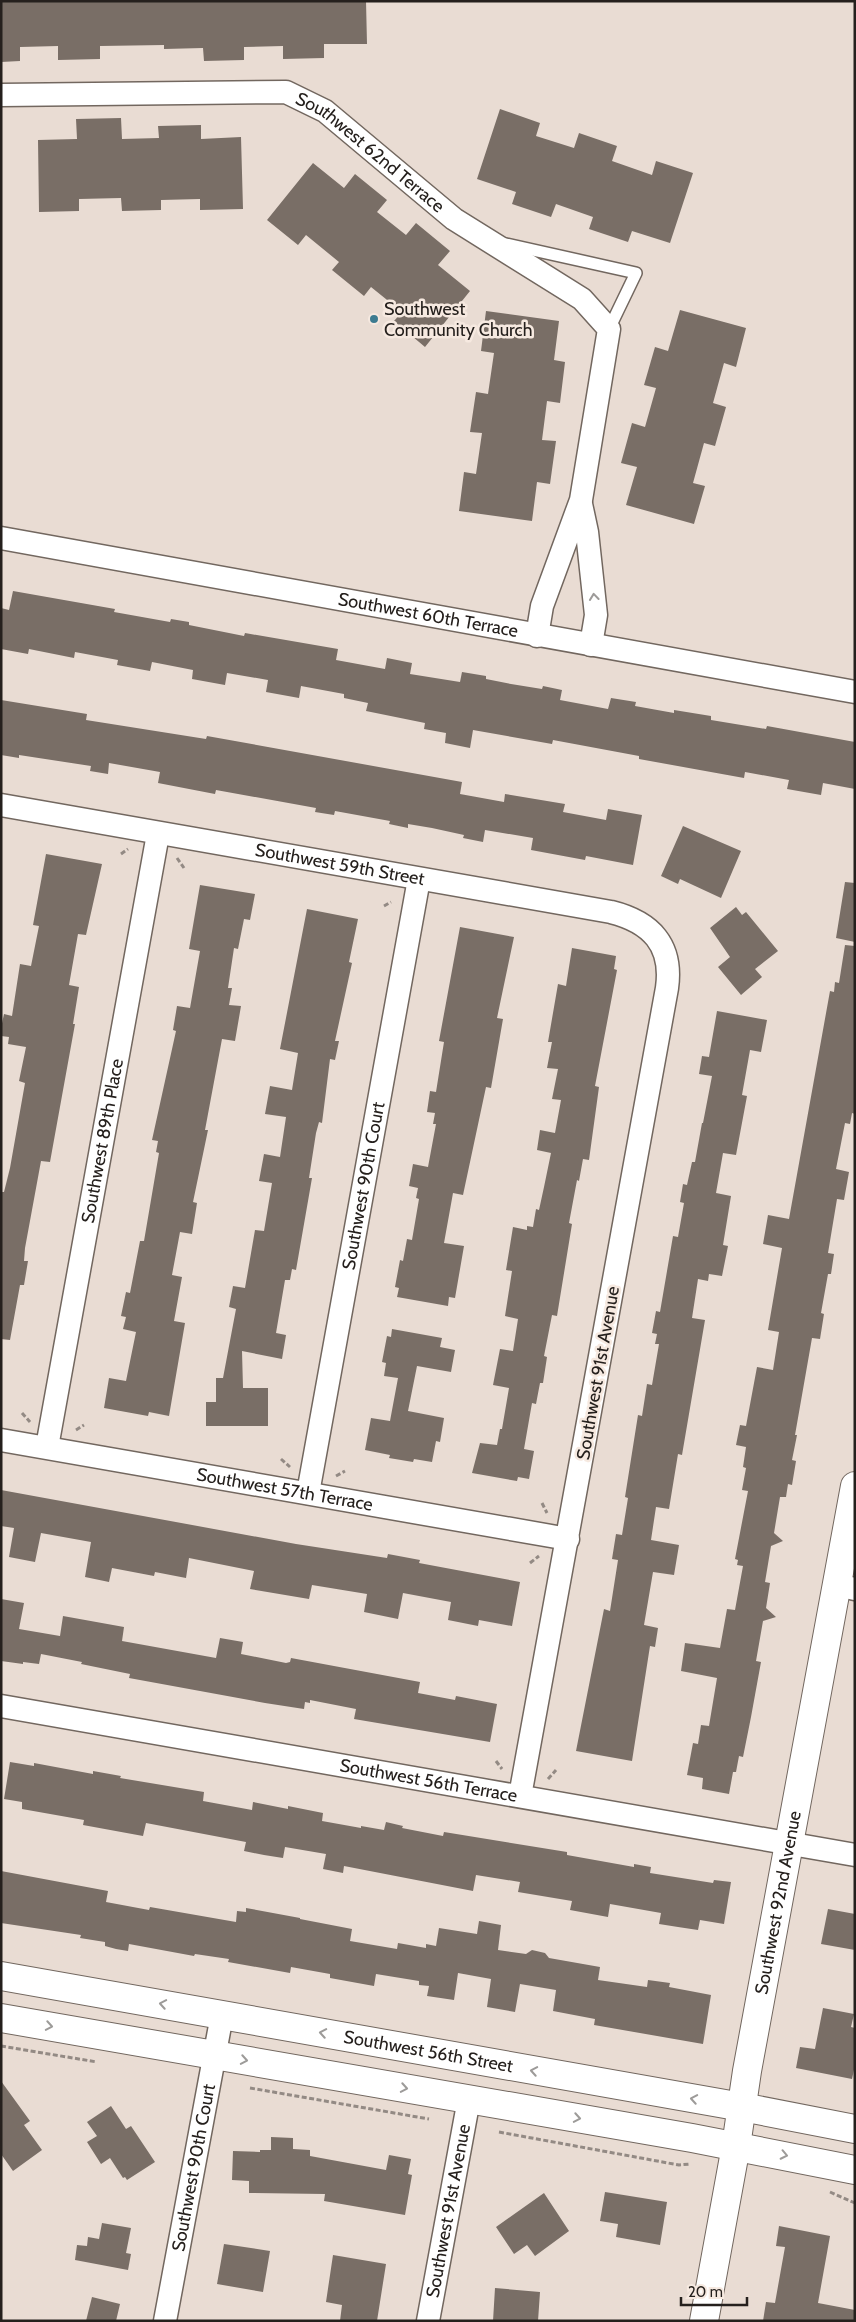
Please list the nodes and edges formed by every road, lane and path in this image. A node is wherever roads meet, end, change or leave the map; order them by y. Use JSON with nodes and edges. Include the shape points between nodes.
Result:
{"nodes":[{"id":1,"x":1,"y":95,"type":"edge"},
{"id":2,"x":486,"y":240,"type":"junction"},
{"id":3,"x":609,"y":329,"type":"junction"},
{"id":4,"x":581,"y":500,"type":"junction"},
{"id":5,"x":1,"y":538,"type":"edge"},
{"id":6,"x":537,"y":636,"type":"junction"},
{"id":7,"x":591,"y":645,"type":"junction"},
{"id":8,"x":855,"y":692,"type":"edge"},
{"id":9,"x":1,"y":805,"type":"edge"},
{"id":10,"x":158,"y":834,"type":"junction"},
{"id":11,"x":176,"y":857,"type":"dead end"},
{"id":12,"x":184,"y":868,"type":"dead end"},
{"id":13,"x":419,"y":879,"type":"junction"},
{"id":14,"x":394,"y":900,"type":"dead end"},
{"id":15,"x":384,"y":906,"type":"dead end"},
{"id":16,"x":664,"y":949,"type":"joint"},
{"id":17,"x":22,"y":1413,"type":"dead end"},
{"id":18,"x":31,"y":1422,"type":"dead end"},
{"id":19,"x":84,"y":1425,"type":"dead end"},
{"id":20,"x":75,"y":1431,"type":"dead end"},
{"id":21,"x":1,"y":1440,"type":"edge"},
{"id":22,"x":47,"y":1447,"type":"junction"},
{"id":23,"x":281,"y":1459,"type":"dead end"},
{"id":24,"x":290,"y":1467,"type":"dead end"},
{"id":25,"x":345,"y":1471,"type":"dead end"},
{"id":26,"x":335,"y":1477,"type":"dead end"},
{"id":27,"x":855,"y":1486,"type":"edge"},
{"id":28,"x":308,"y":1493,"type":"junction"},
{"id":29,"x":542,"y":1503,"type":"dead end"},
{"id":30,"x":547,"y":1514,"type":"dead end"},
{"id":31,"x":568,"y":1539,"type":"junction"},
{"id":32,"x":539,"y":1556,"type":"dead end"},
{"id":33,"x":530,"y":1564,"type":"dead end"},
{"id":34,"x":846,"y":1587,"type":"edge"},
{"id":35,"x":1,"y":1706,"type":"edge"},
{"id":36,"x":496,"y":1761,"type":"dead end"},
{"id":37,"x":502,"y":1770,"type":"dead end"},
{"id":38,"x":556,"y":1770,"type":"dead end"},
{"id":39,"x":547,"y":1779,"type":"dead end"},
{"id":40,"x":520,"y":1796,"type":"junction"},
{"id":41,"x":789,"y":1843,"type":"junction"},
{"id":42,"x":855,"y":1855,"type":"edge"},
{"id":43,"x":1,"y":1976,"type":"edge"},
{"id":44,"x":222,"y":2015,"type":"junction"},
{"id":45,"x":1,"y":2018,"type":"edge"},
{"id":46,"x":214,"y":2054,"type":"junction"},
{"id":47,"x":246,"y":2087,"type":"dead end"},
{"id":48,"x":469,"y":2099,"type":"junction"},
{"id":49,"x":742,"y":2107,"type":"junction"},
{"id":50,"x":435,"y":2120,"type":"dead end"},
{"id":51,"x":855,"y":2129,"type":"edge"},
{"id":52,"x":494,"y":2130,"type":"dead end"},
{"id":53,"x":736,"y":2146,"type":"junction"},
{"id":54,"x":697,"y":2164,"type":"dead end"},
{"id":55,"x":855,"y":2170,"type":"edge"},
{"id":56,"x":165,"y":2321,"type":"edge"},
{"id":57,"x":428,"y":2321,"type":"edge"},
{"id":58,"x":704,"y":2321,"type":"edge"}],
"edges":[{"from":1,"to":2,"type":"street","name":"Southwest 62nd Terrace","via":[[286,92],[325,111],[454,219]]},
{"from":2,"to":3,"type":"street","name":"Southwest 62nd Terrace","via":[[582,298]]},
{"from":2,"to":3,"type":"lane","via":[[636,273]]},
{"from":3,"to":4,"type":"street"},
{"from":4,"to":6,"type":"street","via":[[542,606]]},
{"from":7,"to":4,"type":"street","one_way":true,"via":[[596,615]]},
{"from":5,"to":6,"type":"street","name":"Southwest 60th Terrace"},
{"from":6,"to":7,"type":"street","name":"Southwest 60th Terrace"},
{"from":7,"to":8,"type":"street","name":"Southwest 60th Terrace"},
{"from":9,"to":10,"type":"street","name":"Southwest 59th Street"},
{"from":10,"to":13,"type":"street","name":"Southwest 59th Street"},
{"from":10,"to":22,"type":"street","name":"Southwest 89th Place"},
{"from":11,"to":12,"type":"path"},
{"from":13,"to":16,"type":"street","name":"Southwest 59th Street","via":[[626,916],[649,930]]},
{"from":13,"to":28,"type":"street","name":"Southwest 90th Court"},
{"from":14,"to":15,"type":"path"},
{"from":16,"to":31,"type":"street","name":"Southwest 91st Avenue","via":[[668,988]]},
{"from":17,"to":18,"type":"path"},
{"from":19,"to":20,"type":"path"},
{"from":21,"to":22,"type":"street","name":"Southwest 57th Terrace"},
{"from":22,"to":28,"type":"street","name":"Southwest 57th Terrace"},
{"from":23,"to":24,"type":"path"},
{"from":25,"to":26,"type":"path"},
{"from":27,"to":34,"type":"main road","name":"Southwest 92nd Avenue"},
{"from":28,"to":31,"type":"street","name":"Southwest 57th Terrace"},
{"from":29,"to":30,"type":"path"},
{"from":31,"to":40,"type":"street","name":"Southwest 91st Avenue"},
{"from":32,"to":33,"type":"path"},
{"from":34,"to":41,"type":"main road","name":"Southwest 92nd Avenue"},
{"from":35,"to":40,"type":"street","name":"Southwest 56th Terrace"},
{"from":36,"to":37,"type":"path"},
{"from":38,"to":39,"type":"path"},
{"from":40,"to":41,"type":"street","name":"Southwest 56th Terrace"},
{"from":41,"to":42,"type":"street","name":"Southwest 56th Terrace"},
{"from":41,"to":49,"type":"main road","name":"Southwest 92nd Avenue"},
{"from":44,"to":43,"type":"main road","name":"Southwest 56th Street","one_way":true},
{"from":44,"to":46,"type":"street","name":"Southwest 90th Court"},
{"from":49,"to":44,"type":"main road","name":"Southwest 56th Street","one_way":true},
{"from":45,"to":46,"type":"main road","one_way":true},
{"from":46,"to":48,"type":"main road","one_way":true},
{"from":46,"to":56,"type":"street","name":"Southwest 90th Court"},
{"from":47,"to":50,"type":"path"},
{"from":48,"to":53,"type":"main road","one_way":true},
{"from":48,"to":57,"type":"street","name":"Southwest 91st Avenue"},
{"from":49,"to":51,"type":"main road","name":"Southwest 56th Street"},
{"from":49,"to":53,"type":"main road","name":"Southwest 92nd Avenue"},
{"from":52,"to":54,"type":"path","via":[[679,2165]]},
{"from":53,"to":55,"type":"main road","one_way":true},
{"from":53,"to":58,"type":"main road","name":"Southwest 92nd Avenue"}]}
